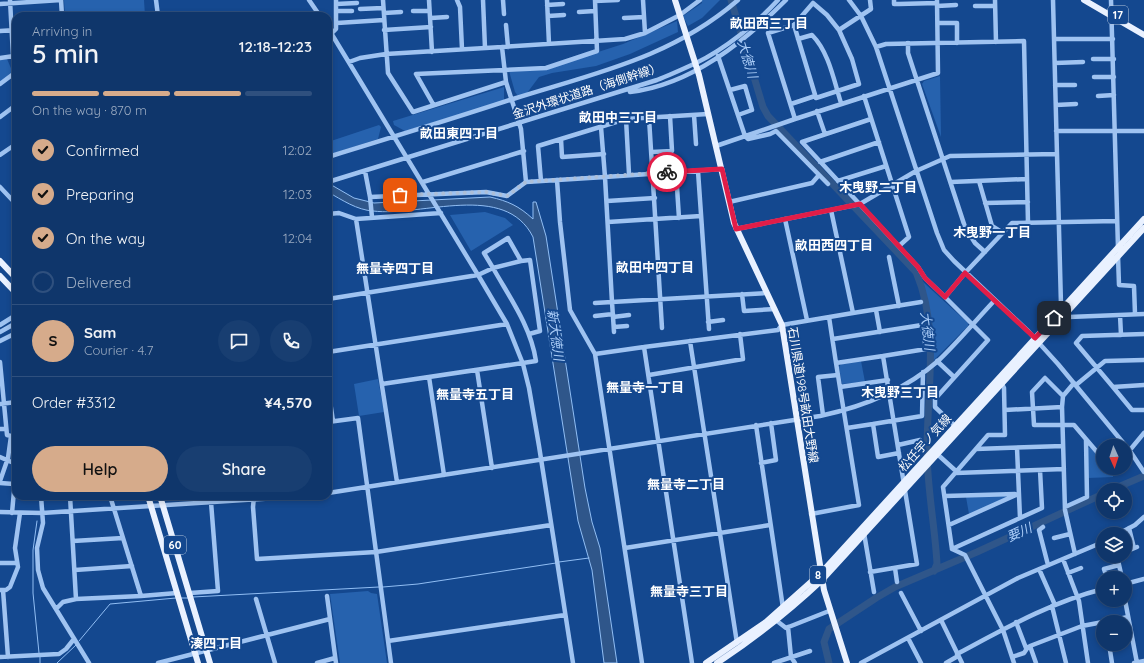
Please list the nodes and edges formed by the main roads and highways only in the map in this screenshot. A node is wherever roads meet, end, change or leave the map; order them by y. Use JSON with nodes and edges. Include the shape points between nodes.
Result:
{"nodes":[{"id":1,"x":675,"y":0,"type":"edge"},
{"id":2,"x":1084,"y":0,"type":"edge"},
{"id":3,"x":1092,"y":0,"type":"edge"},
{"id":4,"x":1112,"y":14,"type":"junction"},
{"id":5,"x":1144,"y":31,"type":"edge"},
{"id":6,"x":1144,"y":35,"type":"edge"},
{"id":7,"x":1144,"y":219,"type":"edge"},
{"id":8,"x":1144,"y":228,"type":"edge"},
{"id":9,"x":0,"y":261,"type":"edge"},
{"id":10,"x":12,"y":274,"type":"edge"},
{"id":11,"x":0,"y":276,"type":"edge"},
{"id":12,"x":12,"y":289,"type":"edge"},
{"id":13,"x":1064,"y":311,"type":"junction"},
{"id":14,"x":1037,"y":340,"type":"junction"},
{"id":15,"x":935,"y":452,"type":"junction"},
{"id":16,"x":916,"y":473,"type":"junction"},
{"id":17,"x":149,"y":500,"type":"edge"},
{"id":18,"x":162,"y":500,"type":"edge"},
{"id":19,"x":821,"y":576,"type":"junction"},
{"id":20,"x":198,"y":663,"type":"edge"},
{"id":21,"x":210,"y":663,"type":"edge"},
{"id":22,"x":706,"y":663,"type":"edge"},
{"id":23,"x":717,"y":663,"type":"edge"},
{"id":24,"x":847,"y":663,"type":"edge"}],
"edges":[{"from":1,"to":19,"type":"main road","name":"石川県道198号畝田大野線","via":[[696,66],[736,229],[782,325]]},
{"from":2,"to":4,"type":"main road","number":"17"},
{"from":3,"to":4,"type":"main road","number":"17"},
{"from":4,"to":5,"type":"main road","number":"17"},
{"from":4,"to":6,"type":"main road","number":"17"},
{"from":7,"to":13,"type":"main road","name":"松任宇ノ気線","number":"8"},
{"from":8,"to":13,"type":"main road","name":"松任宇ノ気線","number":"8"},
{"from":9,"to":10,"type":"main road"},
{"from":11,"to":12,"type":"main road"},
{"from":13,"to":14,"type":"main road","name":"松任宇ノ気線","number":"8"},
{"from":14,"to":15,"type":"main road","name":"松任宇ノ気線","number":"8","via":[[955,426]]},
{"from":14,"to":15,"type":"main road","name":"松任宇ノ気線","number":"8","via":[[1002,384]]},
{"from":15,"to":16,"type":"main road","name":"松任宇ノ気線","number":"8"},
{"from":16,"to":19,"type":"main road","name":"松任宇ノ気線","number":"8","via":[[864,534]]},
{"from":16,"to":19,"type":"main road","name":"松任宇ノ気線","number":"8","via":[[904,482],[863,526]]},
{"from":17,"to":20,"type":"main road","number":"60"},
{"from":18,"to":21,"type":"main road","number":"60"},
{"from":19,"to":22,"type":"main road","name":"松任宇ノ気線","number":"8","via":[[737,643]]},
{"from":19,"to":23,"type":"main road","name":"松任宇ノ気線","number":"8","via":[[777,621]]},
{"from":19,"to":24,"type":"main road","name":"石川県道198号畝田大野線","via":[[829,612]]}]}
